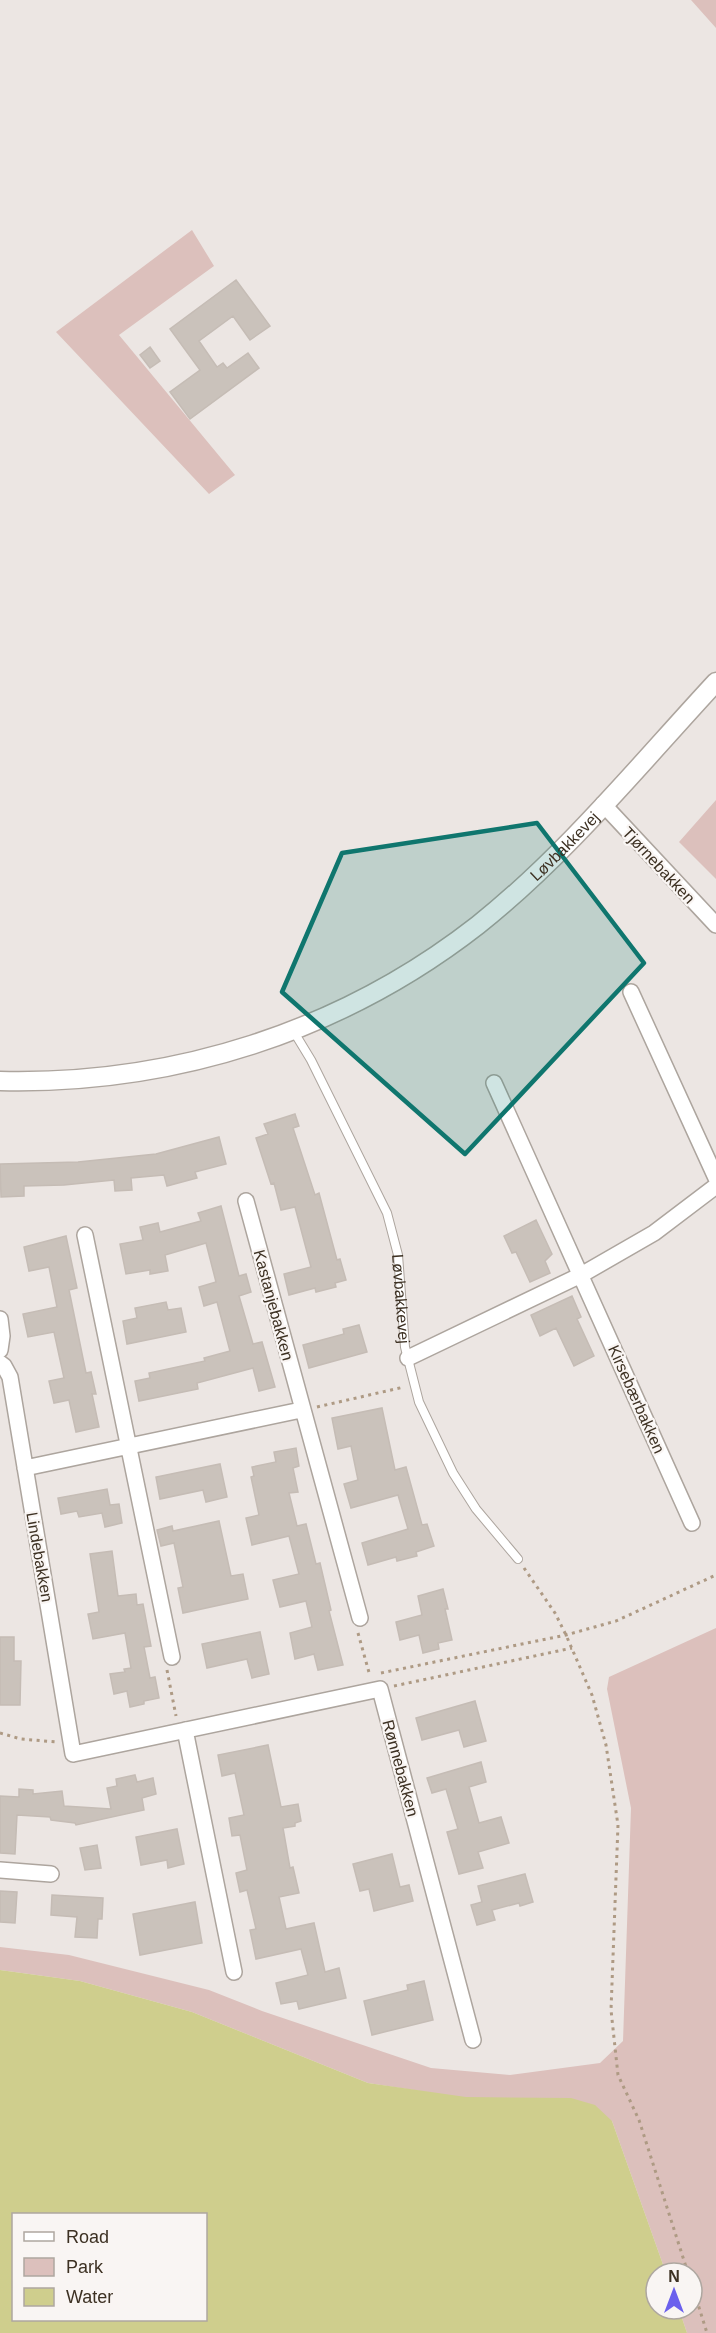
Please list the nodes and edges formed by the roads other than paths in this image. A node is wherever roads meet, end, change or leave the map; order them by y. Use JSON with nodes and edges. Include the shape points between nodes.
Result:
{"nodes":[{"id":1,"x":716,"y":682,"type":"edge"},
{"id":2,"x":603,"y":804,"type":"junction"},
{"id":3,"x":716,"y":925,"type":"edge"},
{"id":4,"x":631,"y":992,"type":"dead end"},
{"id":5,"x":294,"y":1032,"type":"junction"},
{"id":6,"x":0,"y":1081,"type":"edge"},
{"id":7,"x":494,"y":1083,"type":"dead end"},
{"id":8,"x":716,"y":1178,"type":"edge"},
{"id":9,"x":716,"y":1186,"type":"edge"},
{"id":10,"x":246,"y":1201,"type":"dead end"},
{"id":11,"x":85,"y":1235,"type":"dead end"},
{"id":12,"x":582,"y":1275,"type":"junction"},
{"id":13,"x":0,"y":1319,"type":"edge"},
{"id":14,"x":0,"y":1350,"type":"edge"},
{"id":15,"x":408,"y":1358,"type":"junction"},
{"id":16,"x":0,"y":1364,"type":"edge"},
{"id":17,"x":302,"y":1410,"type":"junction"},
{"id":18,"x":127,"y":1446,"type":"junction"},
{"id":19,"x":25,"y":1468,"type":"junction"},
{"id":20,"x":692,"y":1523,"type":"dead end"},
{"id":21,"x":518,"y":1559,"type":"road end"},
{"id":22,"x":358,"y":1621,"type":"road end"},
{"id":23,"x":169,"y":1662,"type":"road end"},
{"id":24,"x":185,"y":1730,"type":"junction"},
{"id":25,"x":0,"y":1870,"type":"edge"},
{"id":26,"x":51,"y":1874,"type":"dead end"},
{"id":27,"x":234,"y":1972,"type":"dead end"},
{"id":28,"x":473,"y":2040,"type":"dead end"}],
"edges":[{"from":1,"to":2,"type":"street","name":"Løvbakkevej"},
{"from":2,"to":3,"type":"street","name":"Tjørnebakken"},
{"from":2,"to":5,"type":"street","name":"Løvbakkevej","via":[[537,872],[478,924],[414,970]]},
{"from":4,"to":8,"type":"street"},
{"from":5,"to":6,"type":"street","name":"Løvbakkevej","via":[[142,1072],[67,1080]]},
{"from":5,"to":15,"type":"lane","name":"Løvbakkevej","via":[[387,1213],[398,1255]]},
{"from":7,"to":12,"type":"street","name":"Kirsebærbakken"},
{"from":9,"to":12,"type":"street","via":[[654,1233]]},
{"from":10,"to":17,"type":"street","name":"Kastanjebakken"},
{"from":11,"to":18,"type":"street"},
{"from":12,"to":15,"type":"street"},
{"from":12,"to":20,"type":"street","name":"Kirsebærbakken"},
{"from":13,"to":14,"type":"street"},
{"from":15,"to":21,"type":"lane","name":"Løvbakkevej","via":[[419,1402],[453,1473],[476,1509]]},
{"from":16,"to":19,"type":"street","name":"Lindebakken","via":[[10,1377]]},
{"from":17,"to":18,"type":"street"},
{"from":17,"to":22,"type":"street","name":"Kastanjebakken"},
{"from":18,"to":19,"type":"street"},
{"from":18,"to":23,"type":"street"},
{"from":19,"to":24,"type":"street","name":"Lindebakken","via":[[72,1747]]},
{"from":24,"to":27,"type":"street"},
{"from":24,"to":28,"type":"street","name":"Rønnebakken","via":[[380,1681]]},
{"from":25,"to":26,"type":"street"}]}
